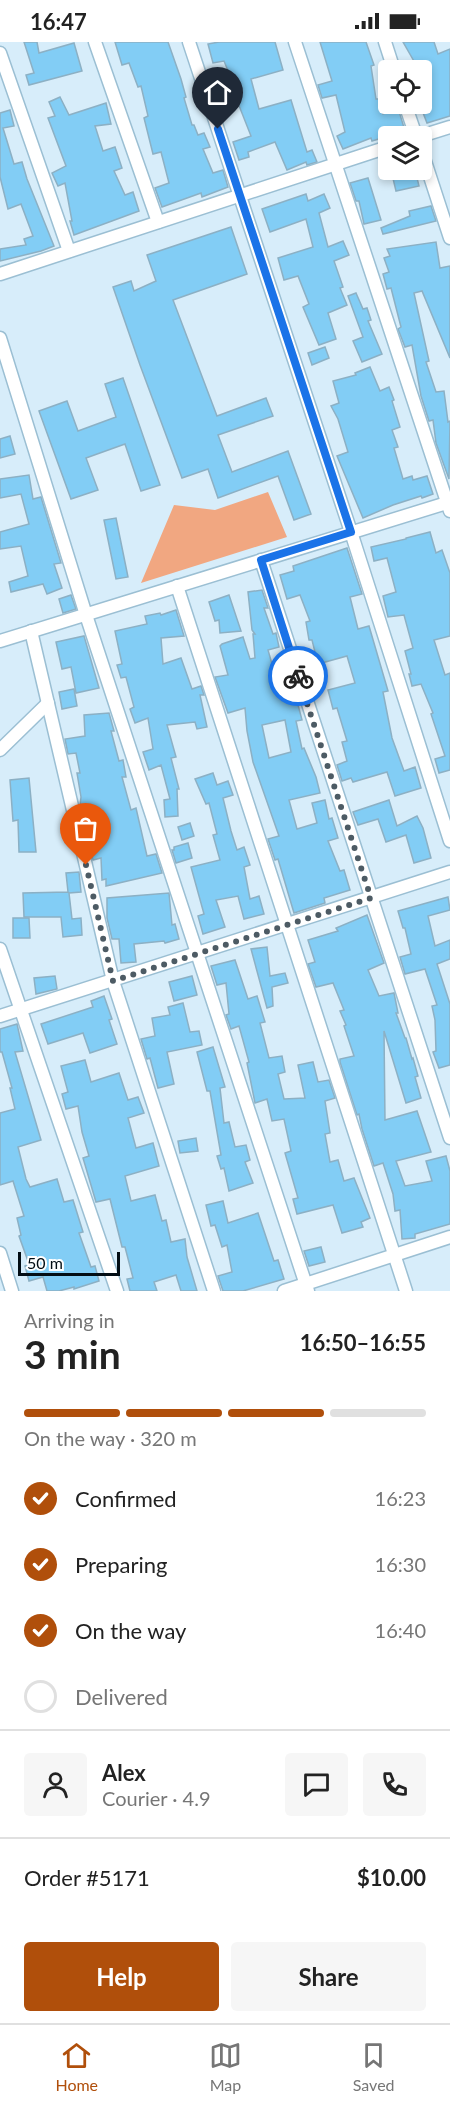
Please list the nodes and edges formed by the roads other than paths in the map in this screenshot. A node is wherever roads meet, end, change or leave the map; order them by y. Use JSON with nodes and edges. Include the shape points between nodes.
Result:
{"nodes":[{"id":1,"x":95,"y":42,"type":"edge"},
{"id":2,"x":189,"y":42,"type":"edge"},
{"id":3,"x":295,"y":42,"type":"edge"},
{"id":4,"x":385,"y":42,"type":"edge"},
{"id":5,"x":0,"y":53,"type":"edge"},
{"id":6,"x":391,"y":60,"type":"edge"},
{"id":7,"x":450,"y":128,"type":"edge"},
{"id":8,"x":432,"y":133,"type":"edge"},
{"id":9,"x":378,"y":150,"type":"edge"},
{"id":10,"x":336,"y":163,"type":"junction"},
{"id":11,"x":431,"y":180,"type":"edge"},
{"id":12,"x":239,"y":195,"type":"junction"},
{"id":13,"x":158,"y":222,"type":"junction"},
{"id":14,"x":450,"y":238,"type":"edge"},
{"id":15,"x":69,"y":251,"type":"junction"},
{"id":16,"x":0,"y":274,"type":"edge"},
{"id":17,"x":0,"y":338,"type":"edge"},
{"id":18,"x":449,"y":505,"type":"edge"},
{"id":19,"x":351,"y":532,"type":"junction"},
{"id":20,"x":261,"y":560,"type":"junction"},
{"id":21,"x":177,"y":586,"type":"junction"},
{"id":22,"x":86,"y":615,"type":"junction"},
{"id":23,"x":31,"y":631,"type":"junction"},
{"id":24,"x":0,"y":641,"type":"edge"},
{"id":25,"x":48,"y":703,"type":"junction"},
{"id":26,"x":0,"y":750,"type":"edge"},
{"id":27,"x":450,"y":841,"type":"edge"},
{"id":28,"x":450,"y":872,"type":"edge"},
{"id":29,"x":371,"y":898,"type":"junction"},
{"id":30,"x":287,"y":925,"type":"junction"},
{"id":31,"x":0,"y":949,"type":"edge"},
{"id":32,"x":197,"y":954,"type":"junction"},
{"id":33,"x":113,"y":981,"type":"junction"},
{"id":34,"x":21,"y":1010,"type":"junction"},
{"id":35,"x":0,"y":1016,"type":"edge"},
{"id":36,"x":450,"y":1138,"type":"edge"},
{"id":37,"x":450,"y":1237,"type":"edge"},
{"id":38,"x":0,"y":1253,"type":"edge"},
{"id":39,"x":394,"y":1255,"type":"junction"},
{"id":40,"x":307,"y":1288,"type":"edge"},
{"id":41,"x":12,"y":1291,"type":"edge"},
{"id":42,"x":117,"y":1291,"type":"edge"},
{"id":43,"x":214,"y":1291,"type":"edge"},
{"id":44,"x":284,"y":1291,"type":"edge"},
{"id":45,"x":406,"y":1291,"type":"edge"}],
"edges":[{"from":1,"to":13,"type":"street"},
{"from":2,"to":12,"type":"street"},
{"from":3,"to":10,"type":"street"},
{"from":4,"to":6,"type":"street"},
{"from":5,"to":15,"type":"street"},
{"from":7,"to":8,"type":"street"},
{"from":9,"to":10,"type":"street"},
{"from":10,"to":12,"type":"street"},
{"from":10,"to":18,"type":"street"},
{"from":11,"to":14,"type":"street"},
{"from":12,"to":13,"type":"street"},
{"from":12,"to":19,"type":"street"},
{"from":13,"to":15,"type":"street"},
{"from":15,"to":16,"type":"street"},
{"from":17,"to":22,"type":"street"},
{"from":18,"to":19,"type":"street"},
{"from":19,"to":20,"type":"street"},
{"from":19,"to":27,"type":"street"},
{"from":20,"to":21,"type":"street"},
{"from":20,"to":29,"type":"street"},
{"from":21,"to":22,"type":"street"},
{"from":21,"to":30,"type":"street"},
{"from":22,"to":23,"type":"street"},
{"from":22,"to":32,"type":"street"},
{"from":23,"to":24,"type":"street"},
{"from":23,"to":25,"type":"street"},
{"from":25,"to":26,"type":"street"},
{"from":25,"to":33,"type":"street"},
{"from":28,"to":29,"type":"street"},
{"from":29,"to":30,"type":"street"},
{"from":29,"to":36,"type":"street"},
{"from":30,"to":32,"type":"street"},
{"from":30,"to":39,"type":"street"},
{"from":31,"to":34,"type":"street"},
{"from":32,"to":33,"type":"street"},
{"from":32,"to":40,"type":"street"},
{"from":33,"to":34,"type":"street"},
{"from":33,"to":43,"type":"street"},
{"from":34,"to":35,"type":"street"},
{"from":34,"to":42,"type":"street"},
{"from":37,"to":39,"type":"street"},
{"from":38,"to":41,"type":"street"},
{"from":39,"to":40,"type":"street"},
{"from":39,"to":45,"type":"street"},
{"from":40,"to":44,"type":"street"}]}
